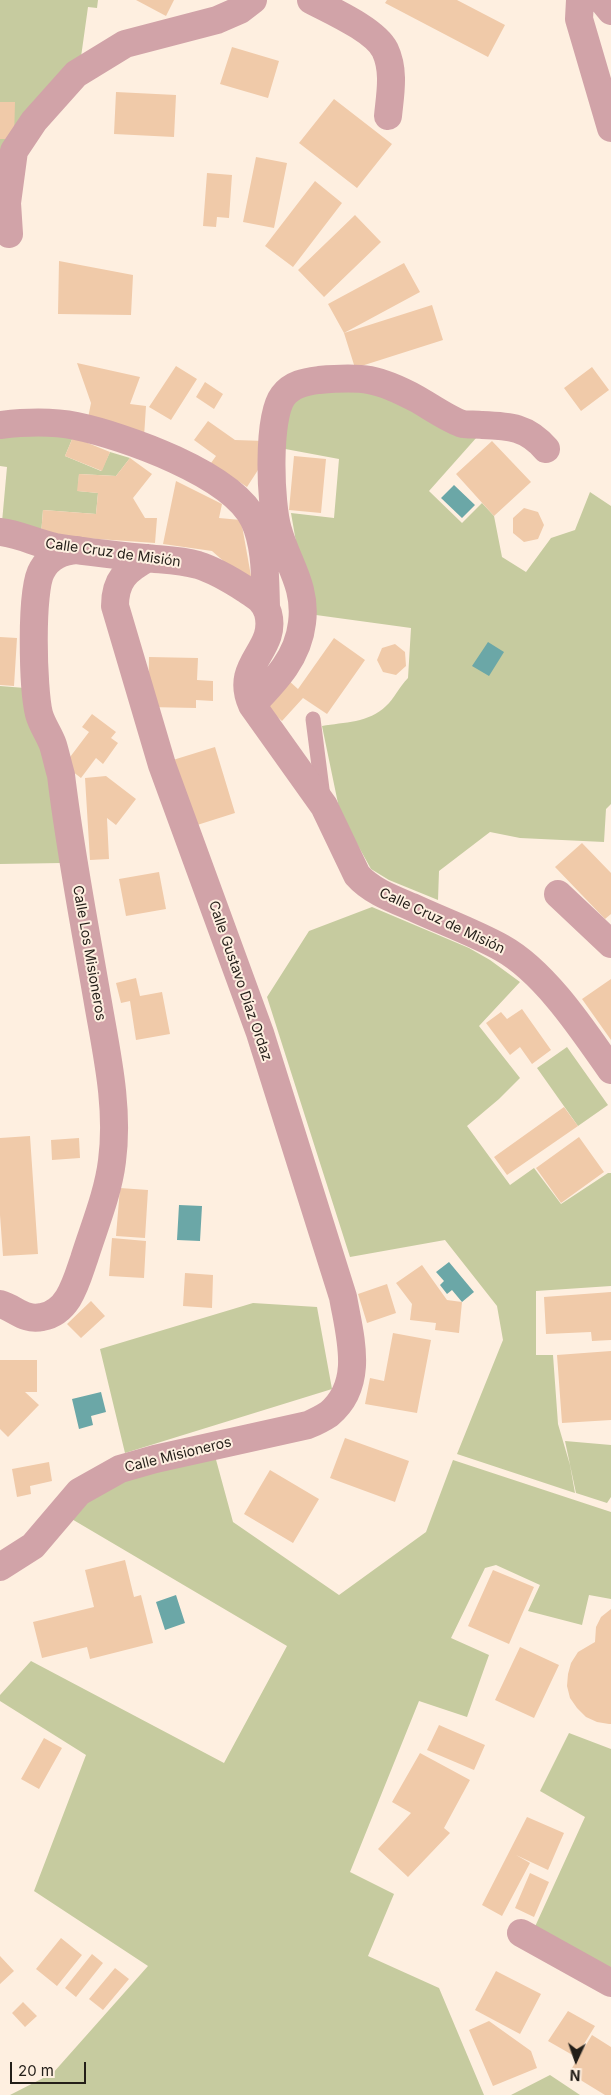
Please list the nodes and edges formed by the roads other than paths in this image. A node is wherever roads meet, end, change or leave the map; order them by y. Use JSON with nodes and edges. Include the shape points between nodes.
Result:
{"nodes":[{"id":1,"x":253,"y":0,"type":"edge"},
{"id":2,"x":312,"y":0,"type":"edge"},
{"id":3,"x":580,"y":0,"type":"edge"},
{"id":4,"x":602,"y":0,"type":"edge"},
{"id":5,"x":611,"y":11,"type":"edge"},
{"id":6,"x":388,"y":116,"type":"dead end"},
{"id":7,"x":611,"y":128,"type":"edge"},
{"id":8,"x":6,"y":158,"type":"edge"},
{"id":9,"x":9,"y":234,"type":"dead end"},
{"id":10,"x":0,"y":425,"type":"edge"},
{"id":11,"x":546,"y":449,"type":"dead end"},
{"id":12,"x":0,"y":532,"type":"edge"},
{"id":13,"x":77,"y":550,"type":"junction"},
{"id":14,"x":148,"y":558,"type":"junction"},
{"id":15,"x":266,"y":606,"type":"junction"},
{"id":16,"x":252,"y":705,"type":"junction"},
{"id":17,"x":313,"y":719,"type":"dead end"},
{"id":18,"x":324,"y":806,"type":"junction"},
{"id":19,"x":558,"y":894,"type":"dead end"},
{"id":20,"x":611,"y":944,"type":"edge"},
{"id":21,"x":611,"y":1070,"type":"edge"},
{"id":22,"x":3,"y":1298,"type":"edge"},
{"id":23,"x":328,"y":1414,"type":"joint"},
{"id":24,"x":0,"y":1567,"type":"edge"},
{"id":25,"x":521,"y":1933,"type":"dead end"},
{"id":26,"x":611,"y":1983,"type":"edge"}],
"edges":[{"from":1,"to":8,"type":"street","via":[[217,20],[125,44],[76,74]]},
{"from":2,"to":6,"type":"street","via":[[372,35],[385,50],[392,84]]},
{"from":3,"to":7,"type":"street","via":[[579,19]]},
{"from":4,"to":5,"type":"street"},
{"from":8,"to":9,"type":"street"},
{"from":10,"to":15,"type":"street","via":[[55,424],[113,435],[198,472],[234,494],[259,532]]},
{"from":11,"to":16,"type":"street","via":[[534,436],[519,429],[462,424],[388,384],[370,379],[352,377],[306,382],[288,390],[276,412],[270,476],[278,529],[298,578],[302,624],[286,665],[274,683]]},
{"from":12,"to":13,"type":"street","name":"Calle Cruz de Misión"},
{"from":13,"to":14,"type":"street","name":"Calle Cruz de Misión"},
{"from":13,"to":22,"type":"street","name":"Calle Los Misioneros","via":[[67,551],[49,561],[37,579],[34,604],[35,690],[39,716],[52,744],[60,775],[105,1044],[114,1108],[112,1161],[94,1231],[68,1299],[52,1314],[42,1317],[24,1316]]},
{"from":14,"to":15,"type":"street","name":"Calle Cruz de Misión","via":[[174,559],[200,566],[234,582],[260,598]]},
{"from":14,"to":23,"type":"street","name":"Calle Gustavo Díaz Ordaz","via":[[125,574],[115,594],[115,606],[162,765],[260,1033],[343,1298],[352,1343],[353,1372],[344,1397]]},
{"from":15,"to":16,"type":"street","name":"Calle Cruz de Misión","via":[[270,626],[268,636],[251,666],[247,684],[247,695]]},
{"from":16,"to":18,"type":"street","name":"Calle Cruz de Misión"},
{"from":17,"to":18,"type":"lane"},
{"from":18,"to":21,"type":"street","name":"Calle Cruz de Misión","via":[[351,866],[364,883],[480,936],[529,968],[587,1036]]},
{"from":19,"to":20,"type":"street"},
{"from":23,"to":24,"type":"street","name":"Calle Misioneros","via":[[308,1425],[120,1469],[79,1492],[33,1546]]},
{"from":25,"to":26,"type":"street"}]}
